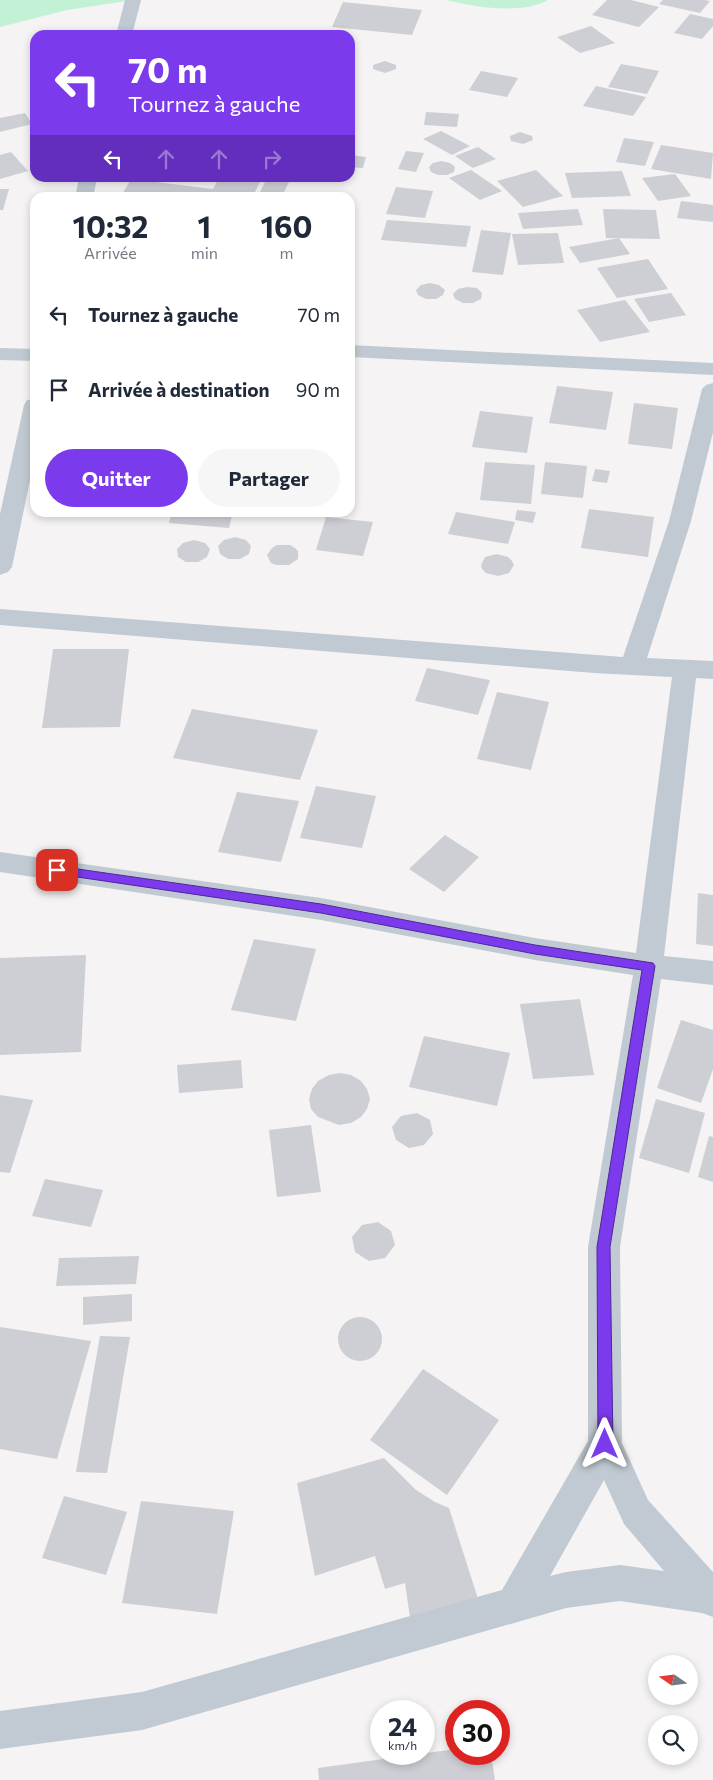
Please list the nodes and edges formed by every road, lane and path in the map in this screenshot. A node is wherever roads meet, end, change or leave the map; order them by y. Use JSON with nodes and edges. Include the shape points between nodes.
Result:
{"nodes":[{"id":1,"x":133,"y":0,"type":"edge"},
{"id":2,"x":125,"y":30,"type":"edge"},
{"id":3,"x":355,"y":351,"type":"edge"},
{"id":4,"x":0,"y":354,"type":"edge"},
{"id":5,"x":30,"y":355,"type":"edge"},
{"id":6,"x":713,"y":369,"type":"edge"},
{"id":7,"x":713,"y":389,"type":"edge"},
{"id":8,"x":30,"y":428,"type":"edge"},
{"id":9,"x":0,"y":567,"type":"edge"},
{"id":10,"x":0,"y":617,"type":"edge"},
{"id":11,"x":632,"y":666,"type":"junction"},
{"id":12,"x":699,"y":669,"type":"edge"},
{"id":13,"x":0,"y":862,"type":"edge"},
{"id":14,"x":649,"y":966,"type":"junction"},
{"id":15,"x":713,"y":972,"type":"edge"},
{"id":16,"x":605,"y":1444,"type":"junction"},
{"id":17,"x":712,"y":1597,"type":"edge"},
{"id":18,"x":513,"y":1606,"type":"junction"},
{"id":19,"x":0,"y":1730,"type":"edge"}],
"edges":[{"from":1,"to":2,"type":"street"},
{"from":3,"to":6,"type":"street"},
{"from":4,"to":5,"type":"street"},
{"from":7,"to":11,"type":"street","via":[[680,521]]},
{"from":8,"to":9,"type":"street"},
{"from":10,"to":11,"type":"street"},
{"from":11,"to":12,"type":"street"},
{"from":12,"to":14,"type":"street"},
{"from":13,"to":14,"type":"street","via":[[321,909],[535,949]]},
{"from":14,"to":15,"type":"street"},
{"from":14,"to":16,"type":"street","via":[[604,1247]]},
{"from":16,"to":17,"type":"street","via":[[636,1512]]},
{"from":16,"to":18,"type":"street"},
{"from":17,"to":18,"type":"street","via":[[620,1583],[566,1590]]},
{"from":18,"to":19,"type":"street","via":[[142,1711]]}]}
